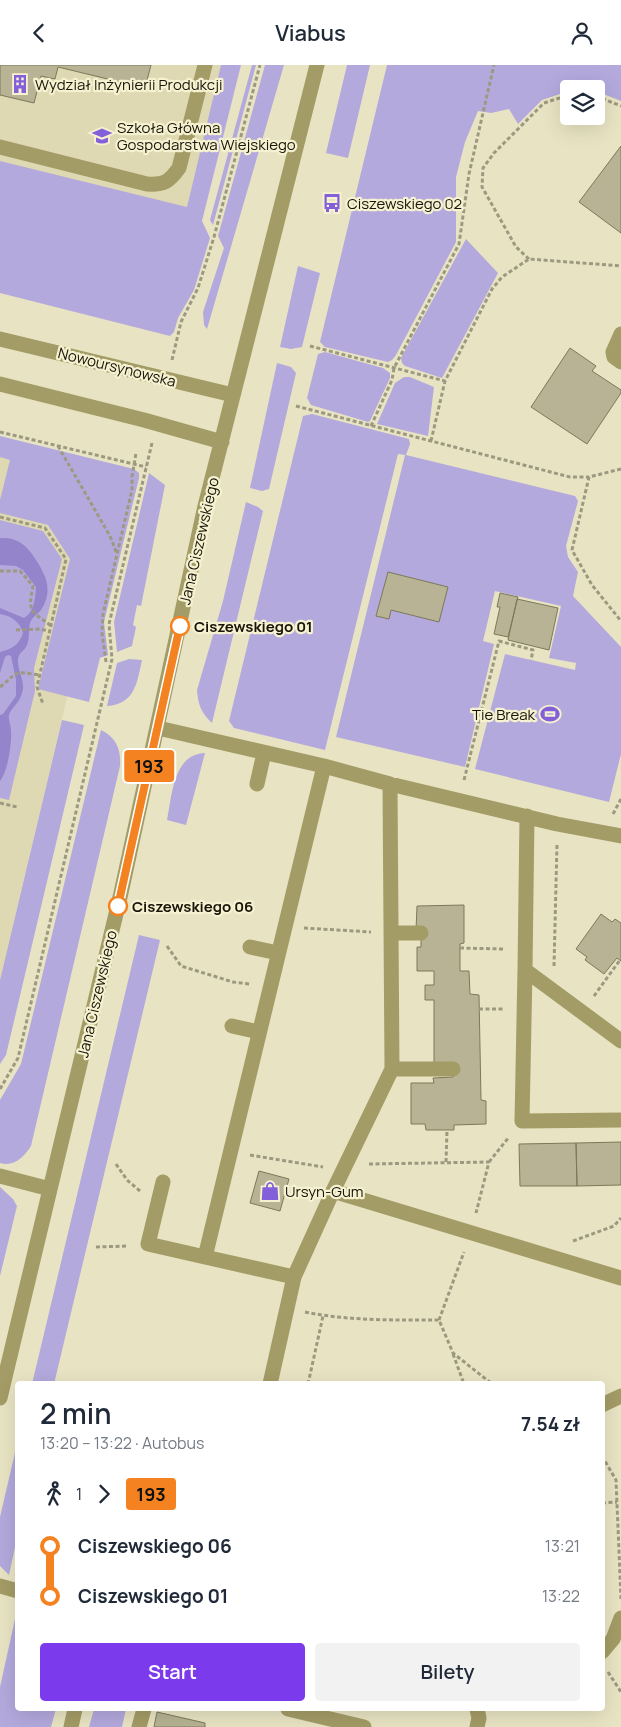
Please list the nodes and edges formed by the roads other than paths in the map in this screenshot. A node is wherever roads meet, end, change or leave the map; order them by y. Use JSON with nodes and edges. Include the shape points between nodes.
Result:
{"nodes":[{"id":1,"x":205,"y":65,"type":"edge"},
{"id":2,"x":317,"y":65,"type":"edge"},
{"id":3,"x":0,"y":147,"type":"edge"},
{"id":4,"x":621,"y":333,"type":"edge"},
{"id":5,"x":0,"y":339,"type":"edge"},
{"id":6,"x":621,"y":362,"type":"edge"},
{"id":7,"x":0,"y":385,"type":"edge"},
{"id":8,"x":233,"y":395,"type":"junction"},
{"id":9,"x":222,"y":442,"type":"junction"},
{"id":10,"x":158,"y":728,"type":"junction"},
{"id":11,"x":264,"y":753,"type":"junction"},
{"id":12,"x":324,"y":766,"type":"junction"},
{"id":13,"x":257,"y":784,"type":"dead end"},
{"id":14,"x":390,"y":784,"type":"junction"},
{"id":15,"x":527,"y":816,"type":"junction"},
{"id":16,"x":621,"y":836,"type":"edge"},
{"id":17,"x":391,"y":933,"type":"junction"},
{"id":18,"x":422,"y":933,"type":"dead end"},
{"id":19,"x":250,"y":947,"type":"dead end"},
{"id":20,"x":278,"y":953,"type":"junction"},
{"id":21,"x":525,"y":970,"type":"junction"},
{"id":22,"x":232,"y":1026,"type":"dead end"},
{"id":23,"x":259,"y":1032,"type":"junction"},
{"id":24,"x":621,"y":1041,"type":"edge"},
{"id":25,"x":392,"y":1069,"type":"junction"},
{"id":26,"x":453,"y":1069,"type":"dead end"},
{"id":27,"x":621,"y":1120,"type":"edge"},
{"id":28,"x":0,"y":1176,"type":"edge"},
{"id":29,"x":163,"y":1182,"type":"dead end"},
{"id":30,"x":50,"y":1189,"type":"junction"},
{"id":31,"x":333,"y":1191,"type":"junction"},
{"id":32,"x":205,"y":1257,"type":"junction"},
{"id":33,"x":294,"y":1277,"type":"junction"},
{"id":34,"x":621,"y":1278,"type":"edge"},
{"id":35,"x":271,"y":1381,"type":"edge"},
{"id":36,"x":621,"y":1396,"type":"edge"},
{"id":37,"x":0,"y":1398,"type":"edge"},
{"id":38,"x":605,"y":1404,"type":"edge"},
{"id":39,"x":0,"y":1586,"type":"edge"},
{"id":40,"x":15,"y":1590,"type":"edge"},
{"id":41,"x":621,"y":1619,"type":"edge"},
{"id":42,"x":605,"y":1648,"type":"edge"},
{"id":43,"x":75,"y":1711,"type":"edge"},
{"id":44,"x":144,"y":1711,"type":"edge"},
{"id":45,"x":296,"y":1711,"type":"edge"},
{"id":46,"x":477,"y":1711,"type":"edge"},
{"id":47,"x":71,"y":1727,"type":"edge"},
{"id":48,"x":140,"y":1727,"type":"edge"},
{"id":49,"x":364,"y":1727,"type":"edge"},
{"id":50,"x":477,"y":1727,"type":"edge"}],
"edges":[{"from":1,"to":3,"type":"street","via":[[179,168],[172,178],[160,185]]},
{"from":2,"to":8,"type":"street","name":"Jana Ciszewskiego"},
{"from":4,"to":6,"type":"street","via":[[613,352]]},
{"from":5,"to":8,"type":"street","name":"Nowoursynowska"},
{"from":7,"to":9,"type":"street"},
{"from":8,"to":9,"type":"street","name":"Jana Ciszewskiego"},
{"from":9,"to":10,"type":"street","name":"Jana Ciszewskiego"},
{"from":10,"to":11,"type":"street"},
{"from":10,"to":30,"type":"street","name":"Jana Ciszewskiego"},
{"from":11,"to":12,"type":"street"},
{"from":11,"to":13,"type":"street"},
{"from":12,"to":14,"type":"street"},
{"from":12,"to":20,"type":"street"},
{"from":14,"to":15,"type":"street"},
{"from":14,"to":17,"type":"street"},
{"from":15,"to":16,"type":"street"},
{"from":15,"to":21,"type":"street"},
{"from":17,"to":18,"type":"street"},
{"from":17,"to":25,"type":"street"},
{"from":19,"to":20,"type":"street"},
{"from":20,"to":23,"type":"street"},
{"from":21,"to":24,"type":"street"},
{"from":21,"to":27,"type":"street","via":[[522,1121]]},
{"from":22,"to":23,"type":"street"},
{"from":23,"to":32,"type":"street"},
{"from":25,"to":26,"type":"street"},
{"from":25,"to":31,"type":"street"},
{"from":28,"to":30,"type":"street"},
{"from":29,"to":32,"type":"street","via":[[148,1245]]},
{"from":30,"to":37,"type":"street","name":"Jana Ciszewskiego"},
{"from":31,"to":33,"type":"street"},
{"from":31,"to":34,"type":"street"},
{"from":32,"to":33,"type":"street"},
{"from":33,"to":35,"type":"street"},
{"from":36,"to":38,"type":"street"},
{"from":39,"to":40,"type":"street"},
{"from":41,"to":42,"type":"street","via":[[613,1639]]},
{"from":43,"to":47,"type":"street"},
{"from":44,"to":48,"type":"street"},
{"from":45,"to":49,"type":"street"},
{"from":46,"to":50,"type":"street"}]}
